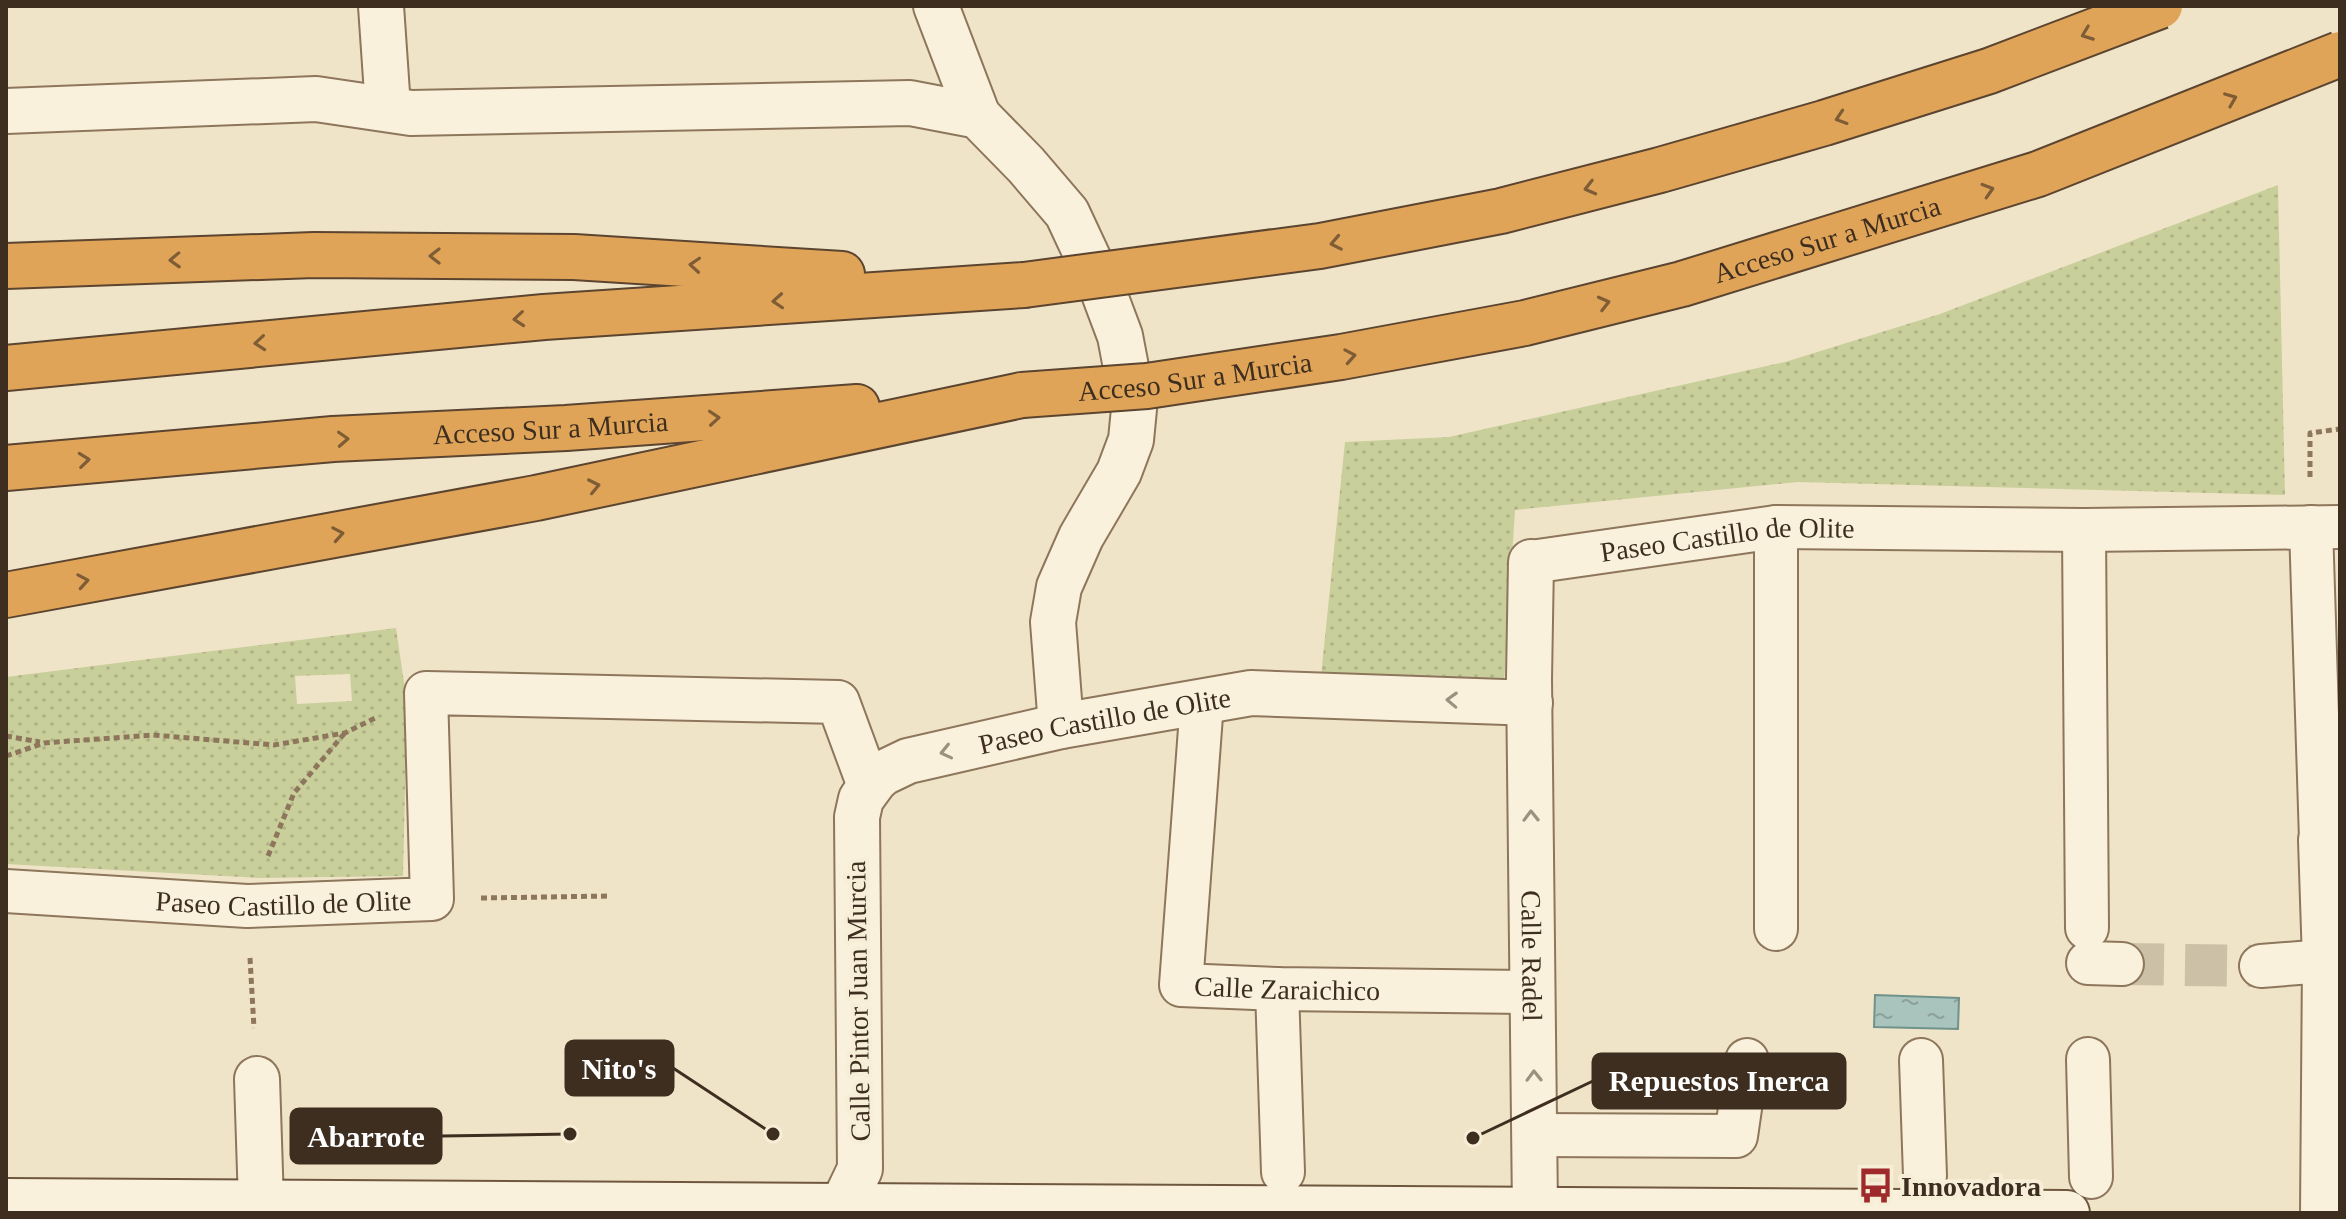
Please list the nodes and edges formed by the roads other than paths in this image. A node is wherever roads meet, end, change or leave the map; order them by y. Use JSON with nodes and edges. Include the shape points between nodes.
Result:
{"nodes":[{"id":1,"x":381,"y":6,"type":"edge"},
{"id":2,"x":936,"y":6,"type":"edge"},
{"id":3,"x":2160,"y":6,"type":"edge"},
{"id":4,"x":2340,"y":54,"type":"edge"},
{"id":5,"x":388,"y":108,"type":"junction"},
{"id":6,"x":6,"y":111,"type":"edge"},
{"id":7,"x":978,"y":116,"type":"junction"},
{"id":8,"x":6,"y":266,"type":"edge"},
{"id":9,"x":1024,"y":285,"type":"junction"},
{"id":10,"x":6,"y":368,"type":"edge"},
{"id":11,"x":1022,"y":395,"type":"junction"},
{"id":12,"x":6,"y":468,"type":"edge"},
{"id":13,"x":1776,"y":527,"type":"junction"},
{"id":14,"x":2326,"y":527,"type":"edge"},
{"id":15,"x":2084,"y":530,"type":"junction"},
{"id":16,"x":1531,"y":562,"type":"joint"},
{"id":17,"x":6,"y":595,"type":"edge"},
{"id":18,"x":1202,"y":702,"type":"junction"},
{"id":19,"x":1530,"y":703,"type":"junction"},
{"id":20,"x":1061,"y":726,"type":"junction"},
{"id":21,"x":869,"y":786,"type":"junction"},
{"id":22,"x":2321,"y":840,"type":"joint"},
{"id":23,"x":6,"y":891,"type":"edge"},
{"id":24,"x":1776,"y":929,"type":"dead end"},
{"id":25,"x":2099,"y":952,"type":"dead end"},
{"id":26,"x":2332,"y":955,"type":"edge"},
{"id":27,"x":2261,"y":966,"type":"tunnel mouth"},
{"id":28,"x":1277,"y":989,"type":"junction"},
{"id":29,"x":1533,"y":992,"type":"junction"},
{"id":30,"x":2088,"y":1059,"type":"dead end"},
{"id":31,"x":1747,"y":1060,"type":"dead end"},
{"id":32,"x":1921,"y":1060,"type":"dead end"},
{"id":33,"x":257,"y":1079,"type":"dead end"},
{"id":34,"x":1535,"y":1135,"type":"junction"},
{"id":35,"x":1283,"y":1172,"type":"dead end"},
{"id":36,"x":1925,"y":1176,"type":"dead end"},
{"id":37,"x":2091,"y":1177,"type":"dead end"},
{"id":38,"x":6,"y":1201,"type":"edge"},
{"id":39,"x":261,"y":1203,"type":"junction"},
{"id":40,"x":841,"y":1210,"type":"edge"},
{"id":41,"x":1535,"y":1210,"type":"junction"},
{"id":42,"x":2067,"y":1213,"type":"edge"},
{"id":43,"x":2323,"y":1213,"type":"edge"}],
"edges":[{"from":1,"to":5,"type":"street"},
{"from":2,"to":7,"type":"street"},
{"from":3,"to":9,"type":"highway","one_way":true,"bridge":true,"via":[[1989,71],[1824,123],[1501,211],[1320,246]]},
{"from":11,"to":4,"type":"highway","name":"Acceso Sur a Murcia","one_way":true,"bridge":true,"via":[[1147,386],[1341,357],[1525,323],[1682,284],[2038,174]]},
{"from":5,"to":6,"type":"street","via":[[316,99]]},
{"from":5,"to":7,"type":"street","via":[[411,113],[910,103]]},
{"from":7,"to":20,"type":"street","via":[[1067,213],[1120,336],[1134,409],[1131,440],[1119,472],[1059,587],[1053,622]]},
{"from":9,"to":8,"type":"highway","one_way":true,"via":[[574,257],[314,255]]},
{"from":9,"to":10,"type":"highway","one_way":true,"via":[[544,317]]},
{"from":12,"to":11,"type":"highway","name":"Acceso Sur a Murcia","one_way":true,"via":[[333,439]]},
{"from":17,"to":11,"type":"highway","one_way":true,"via":[[536,498]]},
{"from":13,"to":15,"type":"street","name":"Paseo Castillo de Olite"},
{"from":13,"to":16,"type":"street","name":"Paseo Castillo de Olite"},
{"from":13,"to":24,"type":"street"},
{"from":14,"to":15,"type":"street","name":"Paseo Castillo de Olite"},
{"from":14,"to":22,"type":"street"},
{"from":15,"to":25,"type":"street"},
{"from":16,"to":19,"type":"street","name":"Paseo Castillo de Olite"},
{"from":19,"to":18,"type":"street","name":"Paseo Castillo de Olite","one_way":true,"via":[[1251,693]]},
{"from":18,"to":20,"type":"street","name":"Paseo Castillo de Olite"},
{"from":18,"to":28,"type":"street","name":"Calle Zaraichico","via":[[1181,985]]},
{"from":29,"to":19,"type":"street","name":"Calle Radel","one_way":true},
{"from":20,"to":21,"type":"street","name":"Paseo Castillo de Olite","one_way":true,"via":[[908,761]]},
{"from":21,"to":23,"type":"street","name":"Paseo Castillo de Olite","via":[[838,702],[426,693],[432,899],[247,906]]},
{"from":21,"to":40,"type":"street","name":"Calle Pintor Juan Murcia","via":[[857,817],[860,1169]]},
{"from":22,"to":26,"type":"street"},
{"from":26,"to":27,"type":"street"},
{"from":26,"to":43,"type":"street"},
{"from":28,"to":29,"type":"street","name":"Calle Zaraichico"},
{"from":28,"to":35,"type":"street"},
{"from":34,"to":29,"type":"street","name":"Calle Radel","one_way":true},
{"from":30,"to":37,"type":"street"},
{"from":31,"to":34,"type":"street","via":[[1736,1136]]},
{"from":32,"to":36,"type":"street"},
{"from":33,"to":39,"type":"street"},
{"from":34,"to":41,"type":"street","name":"Calle Radel"},
{"from":38,"to":39,"type":"street"},
{"from":39,"to":40,"type":"street"},
{"from":40,"to":41,"type":"street"},
{"from":41,"to":42,"type":"street"}]}
